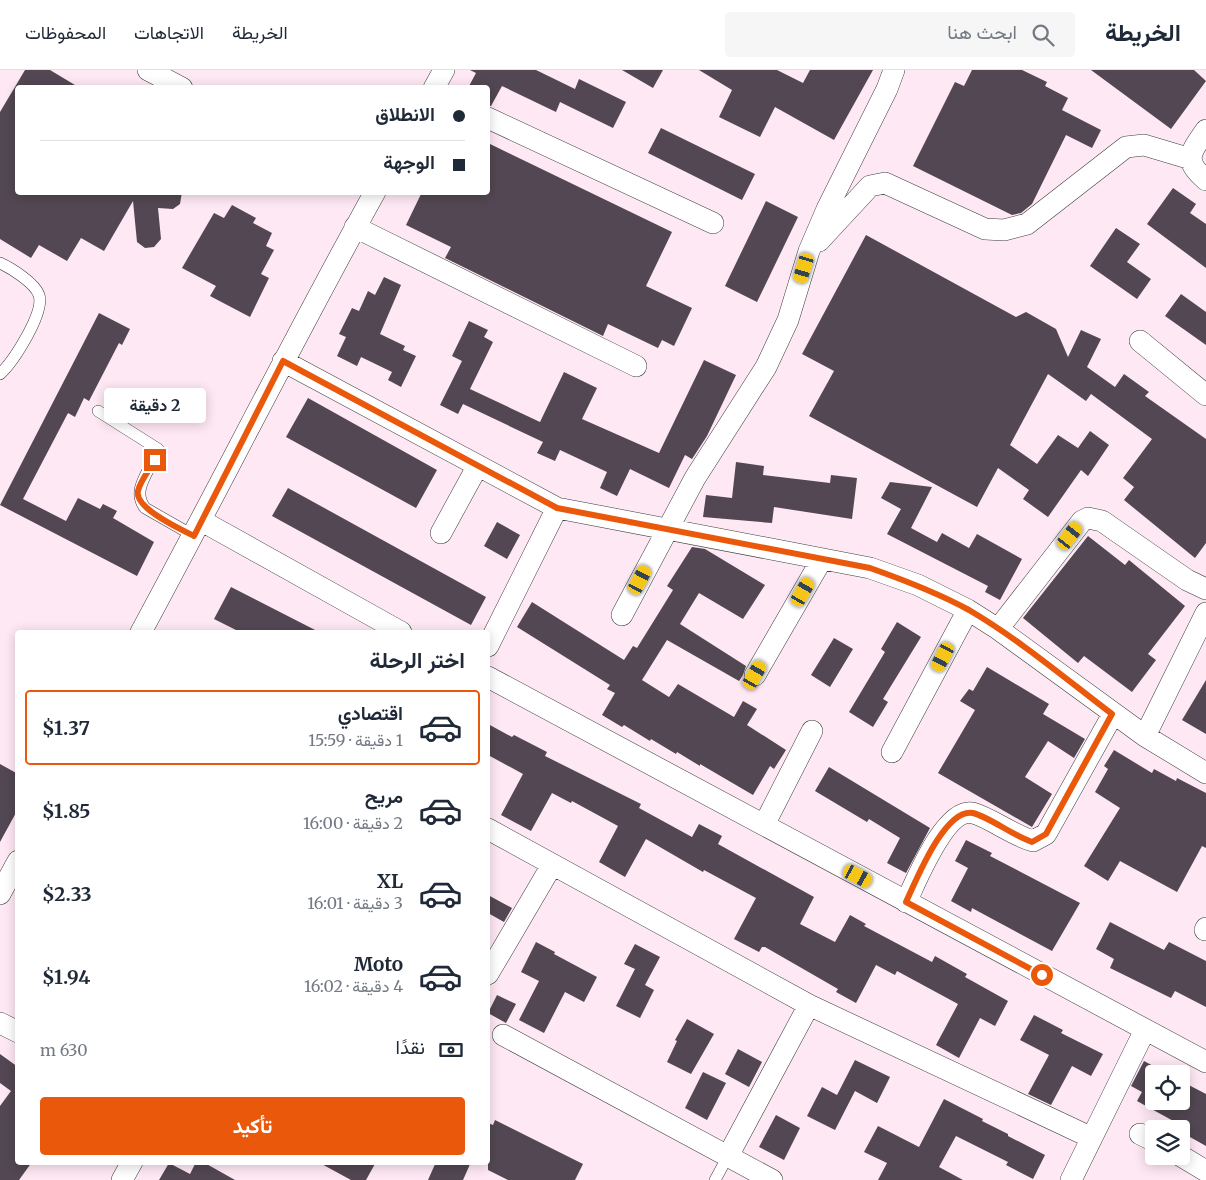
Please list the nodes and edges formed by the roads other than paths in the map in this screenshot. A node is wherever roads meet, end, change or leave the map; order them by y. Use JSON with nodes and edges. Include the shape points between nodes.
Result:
{"nodes":[{"id":1,"x":148,"y":70,"type":"edge"},
{"id":2,"x":444,"y":70,"type":"edge"},
{"id":3,"x":894,"y":70,"type":"edge"},
{"id":4,"x":176,"y":85,"type":"edge"},
{"id":5,"x":436,"y":85,"type":"edge"},
{"id":6,"x":490,"y":119,"type":"edge"},
{"id":7,"x":1206,"y":130,"type":"edge"},
{"id":8,"x":1190,"y":159,"type":"junction"},
{"id":9,"x":1206,"y":180,"type":"edge"},
{"id":10,"x":373,"y":195,"type":"edge"},
{"id":11,"x":714,"y":223,"type":"dead end"},
{"id":12,"x":355,"y":227,"type":"junction"},
{"id":13,"x":809,"y":251,"type":"junction"},
{"id":14,"x":0,"y":263,"type":"edge"},
{"id":15,"x":1140,"y":341,"type":"dead end"},
{"id":16,"x":283,"y":361,"type":"junction"},
{"id":17,"x":636,"y":366,"type":"dead end"},
{"id":18,"x":0,"y":374,"type":"edge"},
{"id":19,"x":1206,"y":395,"type":"edge"},
{"id":20,"x":98,"y":411,"type":"dead end"},
{"id":21,"x":477,"y":466,"type":"junction"},
{"id":22,"x":557,"y":508,"type":"junction"},
{"id":23,"x":198,"y":529,"type":"junction"},
{"id":24,"x":667,"y":529,"type":"junction"},
{"id":25,"x":441,"y":533,"type":"dead end"},
{"id":26,"x":822,"y":560,"type":"junction"},
{"id":27,"x":1206,"y":589,"type":"edge"},
{"id":28,"x":968,"y":610,"type":"junction"},
{"id":29,"x":1206,"y":613,"type":"edge"},
{"id":30,"x":622,"y":615,"type":"dead end"},
{"id":31,"x":998,"y":629,"type":"junction"},
{"id":32,"x":143,"y":630,"type":"edge"},
{"id":33,"x":397,"y":630,"type":"edge"},
{"id":34,"x":490,"y":642,"type":"edge"},
{"id":35,"x":755,"y":675,"type":"dead end"},
{"id":36,"x":490,"y":678,"type":"edge"},
{"id":37,"x":1112,"y":714,"type":"junction"},
{"id":38,"x":812,"y":731,"type":"dead end"},
{"id":39,"x":1145,"y":736,"type":"junction"},
{"id":40,"x":892,"y":752,"type":"dead end"},
{"id":41,"x":1206,"y":773,"type":"edge"},
{"id":42,"x":764,"y":825,"type":"junction"},
{"id":43,"x":490,"y":830,"type":"edge"},
{"id":44,"x":552,"y":865,"type":"junction"},
{"id":45,"x":15,"y":866,"type":"edge"},
{"id":46,"x":0,"y":894,"type":"edge"},
{"id":47,"x":906,"y":902,"type":"junction"},
{"id":48,"x":490,"y":971,"type":"edge"},
{"id":49,"x":809,"y":1005,"type":"junction"},
{"id":50,"x":0,"y":1023,"type":"edge"},
{"id":51,"x":15,"y":1030,"type":"edge"},
{"id":52,"x":1144,"y":1030,"type":"junction"},
{"id":53,"x":503,"y":1035,"type":"dead end"},
{"id":54,"x":1206,"y":1062,"type":"edge"},
{"id":55,"x":1090,"y":1137,"type":"junction"},
{"id":56,"x":728,"y":1156,"type":"junction"},
{"id":57,"x":1190,"y":1161,"type":"edge"},
{"id":58,"x":130,"y":1165,"type":"edge"},
{"id":59,"x":1206,"y":1171,"type":"edge"},
{"id":60,"x":122,"y":1180,"type":"edge"},
{"id":61,"x":715,"y":1180,"type":"edge"},
{"id":62,"x":772,"y":1180,"type":"edge"},
{"id":63,"x":1070,"y":1180,"type":"edge"}],
"edges":[{"from":1,"to":4,"type":"street"},
{"from":2,"to":5,"type":"street"},
{"from":3,"to":13,"type":"street"},
{"from":6,"to":11,"type":"street"},
{"from":7,"to":8,"type":"street"},
{"from":8,"to":9,"type":"street","via":[[1191,165]]},
{"from":8,"to":13,"type":"street","via":[[1144,145],[1126,147],[1027,224],[1004,230],[984,229],[885,183],[870,186]]},
{"from":10,"to":12,"type":"street"},
{"from":12,"to":16,"type":"street"},
{"from":12,"to":17,"type":"street"},
{"from":13,"to":24,"type":"street","via":[[788,320],[766,367],[695,478]]},
{"from":14,"to":18,"type":"lane","via":[[35,288],[40,305],[20,350]]},
{"from":15,"to":19,"type":"street"},
{"from":16,"to":21,"type":"street"},
{"from":16,"to":23,"type":"street"},
{"from":20,"to":23,"type":"lane","via":[[158,449],[138,492],[145,508]]},
{"from":21,"to":22,"type":"street"},
{"from":21,"to":25,"type":"street"},
{"from":22,"to":24,"type":"street"},
{"from":22,"to":34,"type":"street"},
{"from":23,"to":32,"type":"street"},
{"from":23,"to":33,"type":"street"},
{"from":24,"to":26,"type":"street"},
{"from":24,"to":30,"type":"street"},
{"from":26,"to":28,"type":"street","via":[[870,568],[918,585]]},
{"from":26,"to":35,"type":"street"},
{"from":27,"to":31,"type":"street","via":[[1187,580],[1102,521],[1088,518],[1082,521]]},
{"from":28,"to":31,"type":"street"},
{"from":28,"to":40,"type":"street"},
{"from":29,"to":39,"type":"street"},
{"from":31,"to":37,"type":"street"},
{"from":36,"to":42,"type":"street"},
{"from":37,"to":39,"type":"street"},
{"from":37,"to":47,"type":"street","via":[[1046,834],[1032,842],[972,813],[956,816],[940,834]]},
{"from":38,"to":42,"type":"street"},
{"from":39,"to":41,"type":"street"},
{"from":42,"to":47,"type":"street"},
{"from":43,"to":44,"type":"street"},
{"from":44,"to":48,"type":"street"},
{"from":44,"to":49,"type":"street"},
{"from":45,"to":46,"type":"street"},
{"from":47,"to":52,"type":"street"},
{"from":49,"to":55,"type":"street"},
{"from":49,"to":56,"type":"street"},
{"from":50,"to":51,"type":"street"},
{"from":52,"to":54,"type":"street"},
{"from":52,"to":55,"type":"street"},
{"from":53,"to":56,"type":"street"},
{"from":55,"to":63,"type":"street"},
{"from":56,"to":61,"type":"lane"},
{"from":56,"to":62,"type":"street"},
{"from":57,"to":59,"type":"street"},
{"from":58,"to":60,"type":"street"}]}
